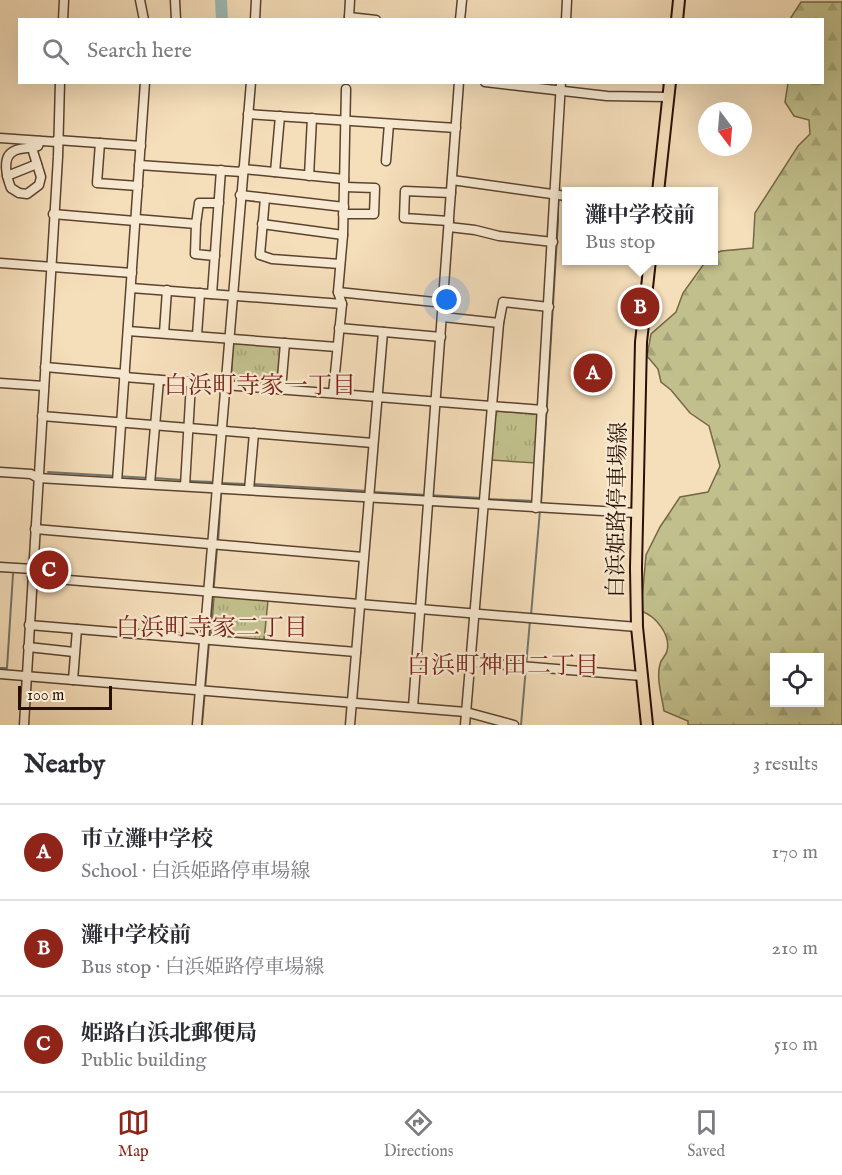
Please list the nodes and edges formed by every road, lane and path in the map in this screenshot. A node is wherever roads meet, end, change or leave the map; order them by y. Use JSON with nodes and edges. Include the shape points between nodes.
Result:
{"nodes":[{"id":1,"x":64,"y":0,"type":"edge"},
{"id":2,"x":140,"y":0,"type":"edge"},
{"id":3,"x":175,"y":0,"type":"edge"},
{"id":4,"x":256,"y":0,"type":"edge"},
{"id":5,"x":350,"y":0,"type":"edge"},
{"id":6,"x":462,"y":0,"type":"edge"},
{"id":7,"x":567,"y":0,"type":"edge"},
{"id":8,"x":679,"y":0,"type":"edge"},
{"id":9,"x":63,"y":18,"type":"edge"},
{"id":10,"x":144,"y":18,"type":"edge"},
{"id":11,"x":176,"y":18,"type":"edge"},
{"id":12,"x":255,"y":18,"type":"edge"},
{"id":13,"x":349,"y":18,"type":"edge"},
{"id":14,"x":460,"y":18,"type":"edge"},
{"id":15,"x":566,"y":18,"type":"edge"},
{"id":16,"x":677,"y":18,"type":"edge"},
{"id":17,"x":60,"y":84,"type":"edge"},
{"id":18,"x":145,"y":84,"type":"edge"},
{"id":19,"x":251,"y":84,"type":"edge"},
{"id":20,"x":459,"y":84,"type":"edge"},
{"id":21,"x":515,"y":84,"type":"edge"},
{"id":22,"x":670,"y":84,"type":"edge"},
{"id":23,"x":561,"y":87,"type":"edge"},
{"id":24,"x":346,"y":89,"type":"dead end"},
{"id":25,"x":668,"y":97,"type":"junction"},
{"id":26,"x":248,"y":114,"type":"junction"},
{"id":27,"x":280,"y":116,"type":"junction"},
{"id":28,"x":312,"y":118,"type":"junction"},
{"id":29,"x":345,"y":121,"type":"junction"},
{"id":30,"x":388,"y":124,"type":"junction"},
{"id":31,"x":456,"y":128,"type":"junction"},
{"id":32,"x":0,"y":138,"type":"edge"},
{"id":33,"x":40,"y":141,"type":"junction"},
{"id":34,"x":57,"y":141,"type":"junction"},
{"id":35,"x":100,"y":143,"type":"junction"},
{"id":36,"x":141,"y":146,"type":"junction"},
{"id":37,"x":32,"y":148,"type":"junction"},
{"id":38,"x":386,"y":161,"type":"dead end"},
{"id":39,"x":37,"y":164,"type":"junction"},
{"id":40,"x":139,"y":165,"type":"junction"},
{"id":41,"x":221,"y":170,"type":"junction"},
{"id":42,"x":242,"y":170,"type":"junction"},
{"id":43,"x":275,"y":172,"type":"junction"},
{"id":44,"x":7,"y":176,"type":"junction"},
{"id":45,"x":57,"y":176,"type":"junction"},
{"id":46,"x":309,"y":176,"type":"junction"},
{"id":47,"x":41,"y":177,"type":"junction"},
{"id":48,"x":452,"y":180,"type":"junction"},
{"id":49,"x":344,"y":183,"type":"junction"},
{"id":50,"x":138,"y":186,"type":"junction"},
{"id":51,"x":659,"y":187,"type":"edge"},
{"id":52,"x":451,"y":193,"type":"junction"},
{"id":53,"x":240,"y":195,"type":"junction"},
{"id":54,"x":561,"y":195,"type":"edge"},
{"id":55,"x":265,"y":198,"type":"junction"},
{"id":56,"x":219,"y":203,"type":"junction"},
{"id":57,"x":344,"y":211,"type":"junction"},
{"id":58,"x":53,"y":214,"type":"junction"},
{"id":59,"x":136,"y":220,"type":"junction"},
{"id":60,"x":196,"y":224,"type":"junction"},
{"id":61,"x":262,"y":224,"type":"junction"},
{"id":62,"x":449,"y":224,"type":"junction"},
{"id":63,"x":343,"y":235,"type":"junction"},
{"id":64,"x":553,"y":242,"type":"junction"},
{"id":65,"x":215,"y":256,"type":"junction"},
{"id":66,"x":0,"y":263,"type":"edge"},
{"id":67,"x":340,"y":264,"type":"junction"},
{"id":68,"x":650,"y":265,"type":"edge"},
{"id":69,"x":51,"y":268,"type":"junction"},
{"id":70,"x":132,"y":273,"type":"junction"},
{"id":71,"x":131,"y":288,"type":"junction"},
{"id":72,"x":167,"y":290,"type":"junction"},
{"id":73,"x":338,"y":292,"type":"junction"},
{"id":74,"x":200,"y":293,"type":"junction"},
{"id":75,"x":212,"y":294,"type":"junction"},
{"id":76,"x":233,"y":296,"type":"junction"},
{"id":77,"x":444,"y":303,"type":"junction"},
{"id":78,"x":342,"y":304,"type":"junction"},
{"id":79,"x":549,"y":307,"type":"junction"},
{"id":80,"x":442,"y":317,"type":"junction"},
{"id":81,"x":499,"y":323,"type":"junction"},
{"id":82,"x":339,"y":328,"type":"junction"},
{"id":83,"x":128,"y":331,"type":"junction"},
{"id":84,"x":383,"y":332,"type":"junction"},
{"id":85,"x":164,"y":333,"type":"junction"},
{"id":86,"x":196,"y":335,"type":"junction"},
{"id":87,"x":441,"y":337,"type":"junction"},
{"id":88,"x":230,"y":339,"type":"junction"},
{"id":89,"x":285,"y":343,"type":"junction"},
{"id":90,"x":338,"y":347,"type":"junction"},
{"id":91,"x":45,"y":367,"type":"junction"},
{"id":92,"x":124,"y":376,"type":"junction"},
{"id":93,"x":159,"y":380,"type":"junction"},
{"id":94,"x":191,"y":382,"type":"junction"},
{"id":95,"x":0,"y":383,"type":"edge"},
{"id":96,"x":226,"y":385,"type":"junction"},
{"id":97,"x":44,"y":386,"type":"junction"},
{"id":98,"x":281,"y":390,"type":"junction"},
{"id":99,"x":333,"y":393,"type":"junction"},
{"id":100,"x":376,"y":397,"type":"junction"},
{"id":101,"x":436,"y":401,"type":"junction"},
{"id":102,"x":492,"y":406,"type":"junction"},
{"id":103,"x":543,"y":410,"type":"junction"},
{"id":104,"x":42,"y":416,"type":"junction"},
{"id":105,"x":121,"y":422,"type":"junction"},
{"id":106,"x":155,"y":425,"type":"junction"},
{"id":107,"x":188,"y":428,"type":"junction"},
{"id":108,"x":222,"y":432,"type":"junction"},
{"id":109,"x":255,"y":433,"type":"junction"},
{"id":110,"x":373,"y":442,"type":"junction"},
{"id":111,"x":0,"y":472,"type":"edge"},
{"id":112,"x":38,"y":478,"type":"junction"},
{"id":113,"x":117,"y":478,"type":"junction"},
{"id":114,"x":150,"y":484,"type":"junction"},
{"id":115,"x":185,"y":486,"type":"junction"},
{"id":116,"x":217,"y":488,"type":"junction"},
{"id":117,"x":249,"y":490,"type":"junction"},
{"id":118,"x":369,"y":498,"type":"junction"},
{"id":119,"x":484,"y":500,"type":"junction"},
{"id":120,"x":428,"y":501,"type":"junction"},
{"id":121,"x":539,"y":505,"type":"junction"},
{"id":122,"x":637,"y":513,"type":"junction"},
{"id":123,"x":35,"y":529,"type":"junction"},
{"id":124,"x":217,"y":544,"type":"junction"},
{"id":125,"x":363,"y":557,"type":"junction"},
{"id":126,"x":0,"y":567,"type":"edge"},
{"id":127,"x":32,"y":573,"type":"junction"},
{"id":128,"x":209,"y":592,"type":"junction"},
{"id":129,"x":360,"y":604,"type":"junction"},
{"id":130,"x":419,"y":609,"type":"junction"},
{"id":131,"x":476,"y":613,"type":"junction"},
{"id":132,"x":29,"y":625,"type":"junction"},
{"id":133,"x":637,"y":627,"type":"junction"},
{"id":134,"x":77,"y":629,"type":"junction"},
{"id":135,"x":205,"y":640,"type":"junction"},
{"id":136,"x":28,"y":647,"type":"junction"},
{"id":137,"x":74,"y":652,"type":"junction"},
{"id":138,"x":356,"y":652,"type":"junction"},
{"id":139,"x":471,"y":662,"type":"junction"},
{"id":140,"x":0,"y":674,"type":"edge"},
{"id":141,"x":26,"y":676,"type":"junction"},
{"id":142,"x":642,"y":676,"type":"junction"},
{"id":143,"x":73,"y":680,"type":"junction"},
{"id":144,"x":201,"y":691,"type":"junction"},
{"id":145,"x":352,"y":703,"type":"junction"},
{"id":146,"x":413,"y":707,"type":"junction"},
{"id":147,"x":466,"y":712,"type":"junction"},
{"id":148,"x":24,"y":725,"type":"edge"},
{"id":149,"x":197,"y":725,"type":"edge"},
{"id":150,"x":350,"y":725,"type":"edge"},
{"id":151,"x":465,"y":725,"type":"edge"},
{"id":152,"x":514,"y":725,"type":"edge"},
{"id":153,"x":647,"y":725,"type":"edge"}],
"edges":[{"from":1,"to":9,"type":"street"},
{"from":2,"to":10,"type":"street"},
{"from":3,"to":11,"type":"street"},
{"from":4,"to":12,"type":"street"},
{"from":5,"to":13,"type":"street"},
{"from":6,"to":14,"type":"street"},
{"from":7,"to":15,"type":"street"},
{"from":8,"to":16,"type":"main road"},
{"from":17,"to":34,"type":"street"},
{"from":18,"to":36,"type":"street"},
{"from":19,"to":26,"type":"street"},
{"from":20,"to":31,"type":"street"},
{"from":21,"to":23,"type":"street"},
{"from":22,"to":25,"type":"main road"},
{"from":23,"to":25,"type":"street","via":[[607,96]]},
{"from":23,"to":54,"type":"street"},
{"from":24,"to":29,"type":"street"},
{"from":25,"to":51,"type":"main road"},
{"from":26,"to":27,"type":"street"},
{"from":26,"to":42,"type":"street"},
{"from":27,"to":28,"type":"street"},
{"from":27,"to":43,"type":"street"},
{"from":28,"to":29,"type":"street"},
{"from":28,"to":46,"type":"street"},
{"from":29,"to":30,"type":"street"},
{"from":29,"to":49,"type":"street"},
{"from":30,"to":31,"type":"street"},
{"from":30,"to":38,"type":"street"},
{"from":31,"to":48,"type":"street"},
{"from":32,"to":33,"type":"street"},
{"from":33,"to":34,"type":"street"},
{"from":33,"to":37,"type":"street"},
{"from":34,"to":35,"type":"street"},
{"from":34,"to":45,"type":"street"},
{"from":35,"to":36,"type":"street"},
{"from":35,"to":50,"type":"street","via":[[97,183]]},
{"from":36,"to":40,"type":"street"},
{"from":37,"to":39,"type":"street"},
{"from":37,"to":44,"type":"street","via":[[8,156]]},
{"from":39,"to":44,"type":"street"},
{"from":39,"to":47,"type":"street"},
{"from":40,"to":41,"type":"street"},
{"from":40,"to":50,"type":"street"},
{"from":41,"to":42,"type":"street"},
{"from":41,"to":56,"type":"street"},
{"from":42,"to":43,"type":"street"},
{"from":42,"to":53,"type":"street"},
{"from":43,"to":46,"type":"street"},
{"from":44,"to":47,"type":"street","via":[[11,188],[27,194],[39,185]]},
{"from":45,"to":47,"type":"street"},
{"from":45,"to":58,"type":"street"},
{"from":46,"to":49,"type":"street"},
{"from":48,"to":52,"type":"street"},
{"from":48,"to":54,"type":"street"},
{"from":49,"to":57,"type":"street"},
{"from":49,"to":57,"type":"street","via":[[375,188],[374,214]]},
{"from":50,"to":59,"type":"street"},
{"from":52,"to":62,"type":"street"},
{"from":52,"to":62,"type":"street","via":[[405,191],[404,218]]},
{"from":53,"to":55,"type":"street"},
{"from":53,"to":76,"type":"street"},
{"from":54,"to":64,"type":"street"},
{"from":55,"to":57,"type":"street"},
{"from":55,"to":61,"type":"street"},
{"from":56,"to":60,"type":"street","via":[[199,204]]},
{"from":56,"to":65,"type":"street"},
{"from":57,"to":63,"type":"street"},
{"from":58,"to":59,"type":"street"},
{"from":58,"to":69,"type":"street"},
{"from":59,"to":60,"type":"street"},
{"from":59,"to":70,"type":"street"},
{"from":60,"to":65,"type":"street","via":[[195,254]]},
{"from":61,"to":63,"type":"street"},
{"from":61,"to":67,"type":"street","via":[[260,255],[264,258]]},
{"from":62,"to":64,"type":"street","via":[[499,236]]},
{"from":62,"to":77,"type":"street"},
{"from":63,"to":67,"type":"street"},
{"from":64,"to":79,"type":"street"},
{"from":65,"to":75,"type":"street"},
{"from":66,"to":69,"type":"street"},
{"from":67,"to":73,"type":"street"},
{"from":68,"to":122,"type":"main road","name":"白浜姫路停車場線","via":[[641,342]]},
{"from":69,"to":70,"type":"street"},
{"from":69,"to":91,"type":"street"},
{"from":70,"to":71,"type":"street"},
{"from":71,"to":72,"type":"street"},
{"from":71,"to":83,"type":"street"},
{"from":72,"to":74,"type":"street"},
{"from":72,"to":85,"type":"street"},
{"from":73,"to":77,"type":"street"},
{"from":73,"to":78,"type":"street"},
{"from":74,"to":75,"type":"street"},
{"from":74,"to":86,"type":"street"},
{"from":75,"to":76,"type":"street"},
{"from":76,"to":78,"type":"street"},
{"from":76,"to":88,"type":"street"},
{"from":77,"to":80,"type":"street"},
{"from":78,"to":82,"type":"street"},
{"from":79,"to":81,"type":"street","via":[[503,302]]},
{"from":79,"to":103,"type":"street"},
{"from":80,"to":81,"type":"street"},
{"from":80,"to":87,"type":"street"},
{"from":81,"to":102,"type":"street"},
{"from":82,"to":84,"type":"street"},
{"from":82,"to":90,"type":"street"},
{"from":83,"to":85,"type":"street"},
{"from":83,"to":92,"type":"street"},
{"from":84,"to":87,"type":"street"},
{"from":84,"to":100,"type":"street"},
{"from":85,"to":86,"type":"street"},
{"from":86,"to":88,"type":"street"},
{"from":87,"to":101,"type":"street"},
{"from":88,"to":89,"type":"street"},
{"from":88,"to":96,"type":"street"},
{"from":89,"to":90,"type":"street"},
{"from":89,"to":98,"type":"street"},
{"from":90,"to":99,"type":"street"},
{"from":91,"to":92,"type":"street"},
{"from":91,"to":97,"type":"street"},
{"from":92,"to":93,"type":"street"},
{"from":92,"to":105,"type":"street"},
{"from":93,"to":94,"type":"street"},
{"from":93,"to":106,"type":"street"},
{"from":94,"to":96,"type":"street"},
{"from":94,"to":107,"type":"street"},
{"from":95,"to":97,"type":"street"},
{"from":96,"to":98,"type":"street"},
{"from":96,"to":108,"type":"street"},
{"from":97,"to":104,"type":"street"},
{"from":98,"to":99,"type":"street"},
{"from":99,"to":100,"type":"street"},
{"from":100,"to":101,"type":"street"},
{"from":100,"to":110,"type":"street"},
{"from":101,"to":102,"type":"street"},
{"from":101,"to":120,"type":"street"},
{"from":102,"to":103,"type":"street"},
{"from":102,"to":119,"type":"street"},
{"from":103,"to":121,"type":"street"},
{"from":104,"to":105,"type":"street"},
{"from":104,"to":112,"type":"street"},
{"from":105,"to":106,"type":"street"},
{"from":105,"to":113,"type":"street"},
{"from":106,"to":107,"type":"street"},
{"from":106,"to":114,"type":"street"},
{"from":107,"to":108,"type":"street"},
{"from":107,"to":115,"type":"street"},
{"from":108,"to":109,"type":"street"},
{"from":108,"to":116,"type":"street"},
{"from":109,"to":110,"type":"street"},
{"from":109,"to":117,"type":"street"},
{"from":110,"to":118,"type":"street"},
{"from":111,"to":112,"type":"street"},
{"from":112,"to":113,"type":"street"},
{"from":112,"to":123,"type":"street"},
{"from":113,"to":114,"type":"street"},
{"from":114,"to":115,"type":"street"},
{"from":115,"to":116,"type":"street"},
{"from":116,"to":117,"type":"street"},
{"from":116,"to":124,"type":"street"},
{"from":117,"to":118,"type":"street"},
{"from":118,"to":120,"type":"street"},
{"from":118,"to":125,"type":"street"},
{"from":119,"to":120,"type":"street"},
{"from":119,"to":121,"type":"street"},
{"from":119,"to":131,"type":"street"},
{"from":120,"to":130,"type":"street"},
{"from":121,"to":122,"type":"street"},
{"from":122,"to":133,"type":"main road","name":"白浜姫路停車場線"},
{"from":123,"to":124,"type":"street"},
{"from":123,"to":127,"type":"street"},
{"from":124,"to":125,"type":"street"},
{"from":124,"to":128,"type":"street"},
{"from":125,"to":129,"type":"street"},
{"from":126,"to":127,"type":"street"},
{"from":127,"to":128,"type":"street"},
{"from":127,"to":132,"type":"street"},
{"from":128,"to":129,"type":"street"},
{"from":128,"to":135,"type":"street"},
{"from":129,"to":130,"type":"street"},
{"from":129,"to":138,"type":"street"},
{"from":130,"to":131,"type":"street"},
{"from":130,"to":146,"type":"street"},
{"from":131,"to":133,"type":"street"},
{"from":131,"to":139,"type":"street"},
{"from":132,"to":134,"type":"street"},
{"from":132,"to":136,"type":"street"},
{"from":133,"to":142,"type":"main road","name":"白浜姫路停車場線"},
{"from":134,"to":135,"type":"street"},
{"from":134,"to":137,"type":"street"},
{"from":135,"to":138,"type":"street"},
{"from":135,"to":144,"type":"street"},
{"from":136,"to":137,"type":"street"},
{"from":136,"to":141,"type":"street"},
{"from":137,"to":143,"type":"street"},
{"from":138,"to":145,"type":"street"},
{"from":139,"to":142,"type":"street"},
{"from":139,"to":147,"type":"street"},
{"from":140,"to":141,"type":"street"},
{"from":141,"to":143,"type":"street"},
{"from":141,"to":148,"type":"street"},
{"from":142,"to":153,"type":"main road","name":"白浜姫路停車場線"},
{"from":143,"to":144,"type":"street"},
{"from":144,"to":145,"type":"street"},
{"from":144,"to":149,"type":"street"},
{"from":145,"to":146,"type":"street"},
{"from":145,"to":150,"type":"street"},
{"from":146,"to":147,"type":"street"},
{"from":147,"to":151,"type":"street"},
{"from":147,"to":152,"type":"street"}]}
